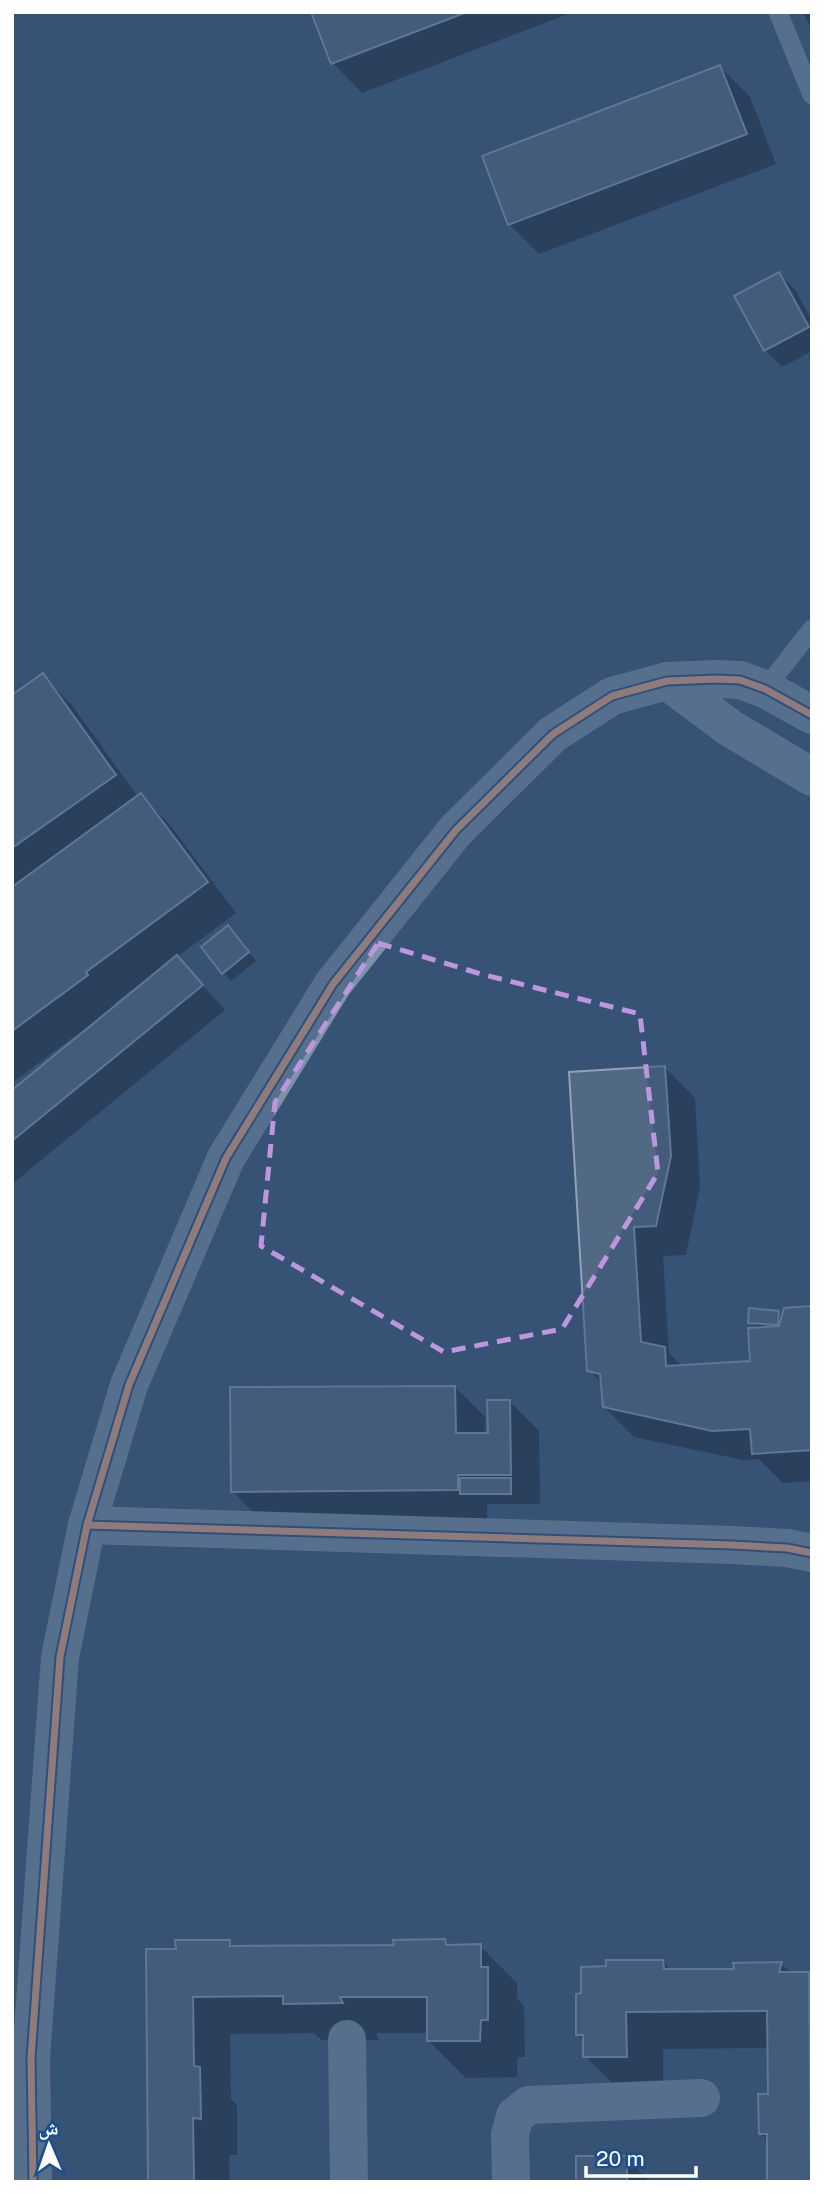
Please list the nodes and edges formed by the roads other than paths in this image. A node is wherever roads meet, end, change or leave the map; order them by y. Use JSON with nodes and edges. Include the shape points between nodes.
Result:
{"nodes":[{"id":1,"x":778,"y":12,"type":"edge"},
{"id":2,"x":812,"y":95,"type":"edge"},
{"id":3,"x":812,"y":629,"type":"edge"},
{"id":4,"x":667,"y":681,"type":"junction"},
{"id":5,"x":765,"y":689,"type":"junction"},
{"id":6,"x":812,"y":715,"type":"edge"},
{"id":7,"x":812,"y":777,"type":"edge"},
{"id":8,"x":87,"y":1525,"type":"junction"},
{"id":9,"x":812,"y":1553,"type":"edge"},
{"id":10,"x":347,"y":2039,"type":"dead end"},
{"id":11,"x":22,"y":2056,"type":"edge"},
{"id":12,"x":701,"y":2098,"type":"dead end"},
{"id":13,"x":33,"y":2182,"type":"edge"},
{"id":14,"x":349,"y":2182,"type":"edge"},
{"id":15,"x":511,"y":2182,"type":"edge"}],
"edges":[{"from":1,"to":2,"type":"lane"},
{"from":3,"to":5,"type":"lane"},
{"from":4,"to":5,"type":"street","via":[[740,680]]},
{"from":4,"to":7,"type":"street","via":[[730,728]]},
{"from":4,"to":8,"type":"street","via":[[612,696],[553,734],[456,830],[332,984],[226,1158],[129,1385]]},
{"from":5,"to":6,"type":"street"},
{"from":8,"to":9,"type":"street","via":[[732,1545]]},
{"from":8,"to":11,"type":"street","via":[[60,1657]]},
{"from":10,"to":14,"type":"street"},
{"from":11,"to":13,"type":"street"},
{"from":12,"to":15,"type":"street","via":[[529,2105],[515,2116],[510,2134]]}]}
